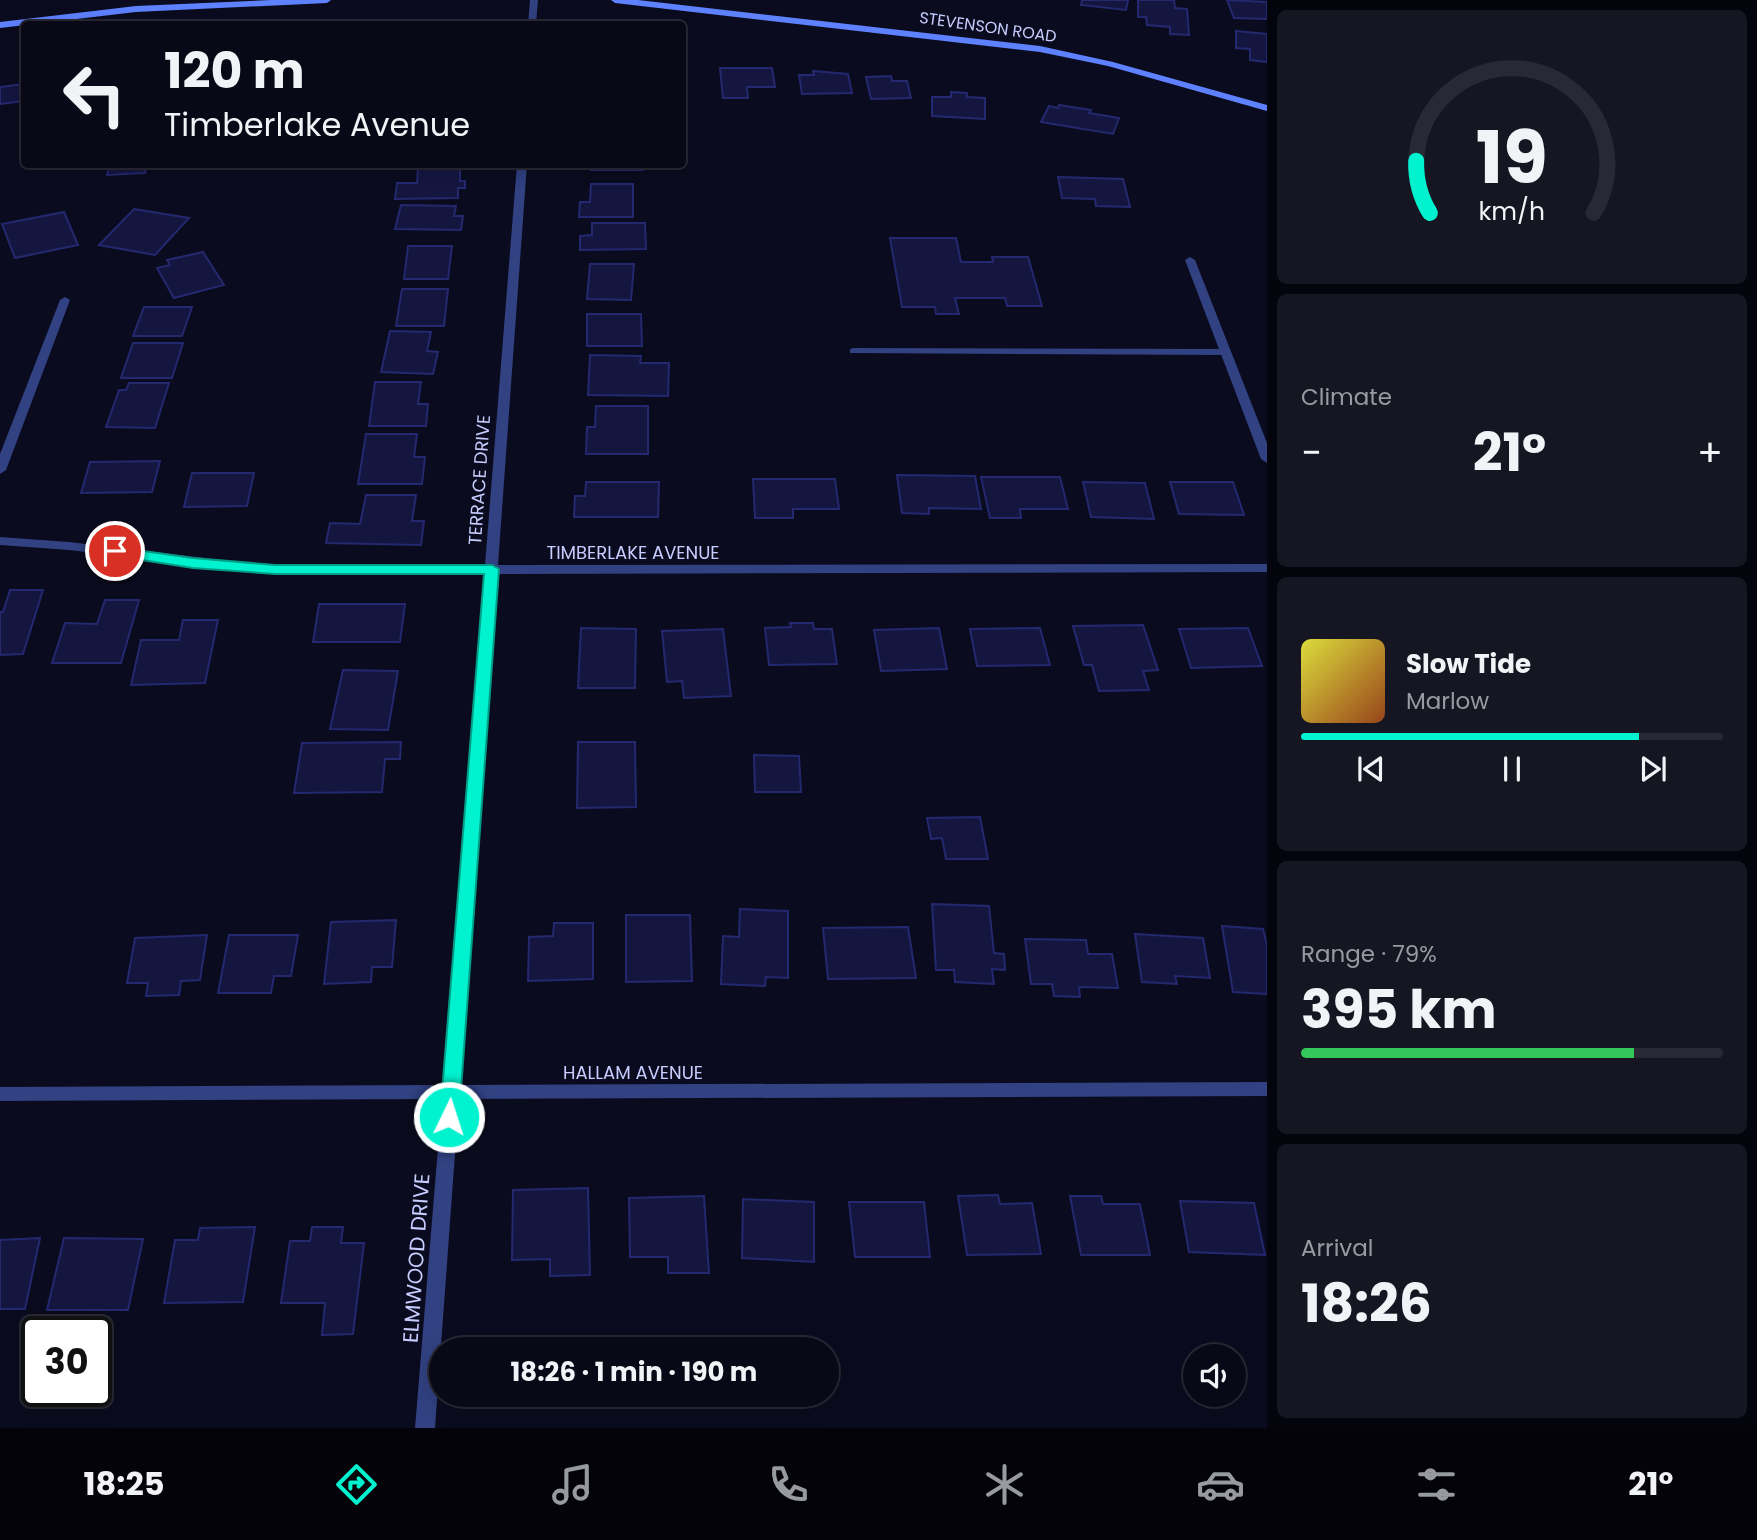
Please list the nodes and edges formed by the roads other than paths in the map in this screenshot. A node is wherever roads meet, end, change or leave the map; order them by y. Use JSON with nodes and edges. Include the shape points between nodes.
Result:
{"nodes":[{"id":1,"x":327,"y":0,"type":"edge"},
{"id":2,"x":534,"y":0,"type":"edge"},
{"id":3,"x":615,"y":0,"type":"edge"},
{"id":4,"x":34,"y":21,"type":"edge"},
{"id":5,"x":532,"y":21,"type":"edge"},
{"id":6,"x":21,"y":23,"type":"edge"},
{"id":7,"x":0,"y":25,"type":"edge"},
{"id":8,"x":1267,"y":108,"type":"edge"},
{"id":9,"x":522,"y":168,"type":"edge"},
{"id":10,"x":1190,"y":260,"type":"dead end"},
{"id":11,"x":65,"y":300,"type":"dead end"},
{"id":12,"x":854,"y":351,"type":"dead end"},
{"id":13,"x":1225,"y":352,"type":"junction"},
{"id":14,"x":1267,"y":458,"type":"edge"},
{"id":15,"x":0,"y":470,"type":"edge"},
{"id":16,"x":0,"y":541,"type":"edge"},
{"id":17,"x":1267,"y":568,"type":"edge"},
{"id":18,"x":492,"y":569,"type":"junction"},
{"id":19,"x":1267,"y":1089,"type":"edge"},
{"id":20,"x":451,"y":1091,"type":"junction"},
{"id":21,"x":0,"y":1094,"type":"edge"},
{"id":22,"x":425,"y":1428,"type":"edge"}],
"edges":[{"from":1,"to":4,"type":"main road","via":[[136,9]]},
{"from":2,"to":5,"type":"street"},
{"from":3,"to":8,"type":"main road","name":"STEVENSON ROAD","via":[[1040,49]]},
{"from":6,"to":7,"type":"main road"},
{"from":9,"to":18,"type":"street","name":"TERRACE DRIVE"},
{"from":10,"to":13,"type":"street"},
{"from":11,"to":15,"type":"street"},
{"from":12,"to":13,"type":"street"},
{"from":13,"to":14,"type":"street"},
{"from":16,"to":18,"type":"street","name":"TIMBERLAKE AVENUE","via":[[63,543],[193,563],[275,569]]},
{"from":17,"to":18,"type":"street","name":"TIMBERLAKE AVENUE"},
{"from":18,"to":20,"type":"street","name":"TERRACE DRIVE"},
{"from":19,"to":20,"type":"street","name":"HALLAM AVENUE"},
{"from":20,"to":21,"type":"street","name":"HALLAM AVENUE"},
{"from":20,"to":22,"type":"street","name":"ELMWOOD DRIVE"}]}
